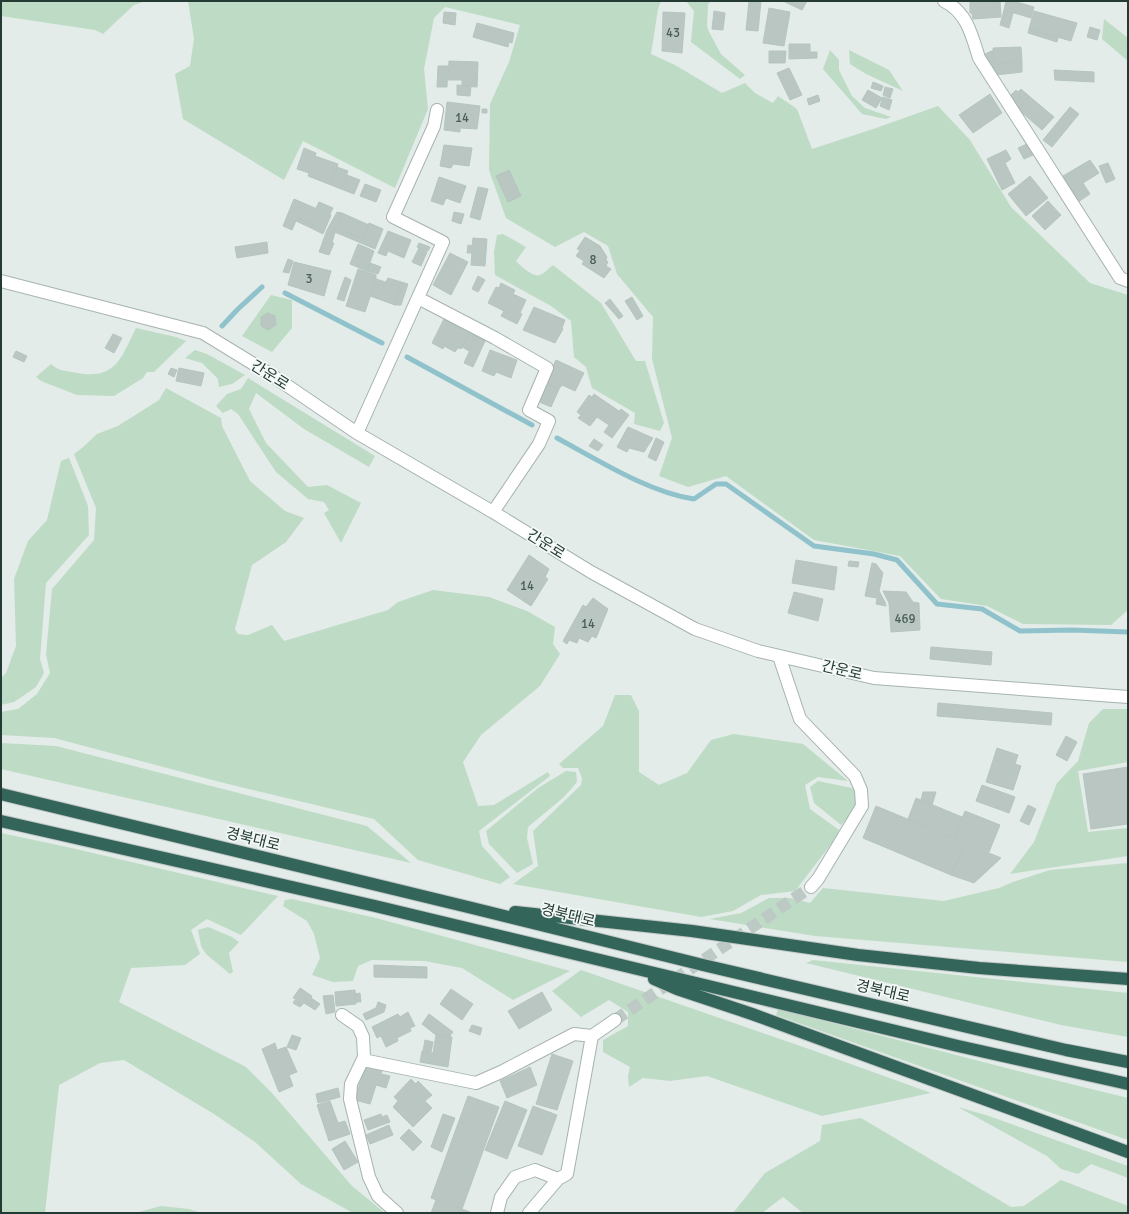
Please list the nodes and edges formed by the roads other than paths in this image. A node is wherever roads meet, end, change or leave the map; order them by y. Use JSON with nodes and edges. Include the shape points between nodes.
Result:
{"nodes":[{"id":1,"x":944,"y":1,"type":"edge"},
{"id":2,"x":438,"y":110,"type":"dead end"},
{"id":3,"x":1,"y":281,"type":"edge"},
{"id":4,"x":1128,"y":281,"type":"edge"},
{"id":5,"x":418,"y":298,"type":"junction"},
{"id":6,"x":357,"y":433,"type":"junction"},
{"id":7,"x":493,"y":512,"type":"junction"},
{"id":8,"x":778,"y":656,"type":"junction"},
{"id":9,"x":1128,"y":697,"type":"edge"},
{"id":10,"x":1,"y":794,"type":"edge"},
{"id":11,"x":1,"y":821,"type":"edge"},
{"id":12,"x":811,"y":887,"type":"tunnel mouth"},
{"id":13,"x":472,"y":908,"type":"junction"},
{"id":14,"x":618,"y":965,"type":"junction"},
{"id":15,"x":1128,"y":979,"type":"edge"},
{"id":16,"x":342,"y":1015,"type":"dead end"},
{"id":17,"x":616,"y":1020,"type":"tunnel mouth"},
{"id":18,"x":592,"y":1036,"type":"junction"},
{"id":19,"x":363,"y":1060,"type":"junction"},
{"id":20,"x":1128,"y":1062,"type":"edge"},
{"id":21,"x":1128,"y":1084,"type":"edge"},
{"id":22,"x":1128,"y":1152,"type":"edge"},
{"id":23,"x":558,"y":1179,"type":"junction"},
{"id":24,"x":397,"y":1213,"type":"edge"},
{"id":25,"x":497,"y":1213,"type":"edge"},
{"id":26,"x":529,"y":1213,"type":"edge"}],
"edges":[{"from":1,"to":4,"type":"street","via":[[954,6],[969,27],[979,58],[1120,278]]},
{"from":2,"to":5,"type":"street","via":[[434,126],[393,217],[443,242]]},
{"from":3,"to":6,"type":"street","name":"간운로","via":[[203,333],[273,376]]},
{"from":5,"to":6,"type":"street"},
{"from":5,"to":7,"type":"street","via":[[547,368],[529,410],[549,421],[539,444]]},
{"from":6,"to":7,"type":"street","name":"간운로"},
{"from":7,"to":8,"type":"street","name":"간운로","via":[[591,572],[695,629]]},
{"from":8,"to":9,"type":"street","name":"간운로","via":[[874,678]]},
{"from":8,"to":12,"type":"street","via":[[800,719],[855,776],[861,790],[862,806]]},
{"from":10,"to":13,"type":"highway","name":"경북대로"},
{"from":11,"to":14,"type":"highway","via":[[375,906]]},
{"from":13,"to":15,"type":"highway","via":[[692,930],[858,956]]},
{"from":13,"to":20,"type":"highway","name":"경북대로","via":[[703,965],[1066,1050]]},
{"from":14,"to":21,"type":"highway"},
{"from":14,"to":22,"type":"highway","via":[[677,989]]},
{"from":16,"to":19,"type":"street","via":[[353,1021],[361,1031]]},
{"from":17,"to":18,"type":"street"},
{"from":18,"to":19,"type":"street","via":[[574,1034],[476,1083]]},
{"from":18,"to":23,"type":"street","via":[[566,1174]]},
{"from":19,"to":24,"type":"street","via":[[351,1084],[350,1100],[369,1177],[378,1196]]},
{"from":23,"to":25,"type":"street","via":[[535,1170],[516,1177],[501,1196]]},
{"from":23,"to":26,"type":"street"}]}
